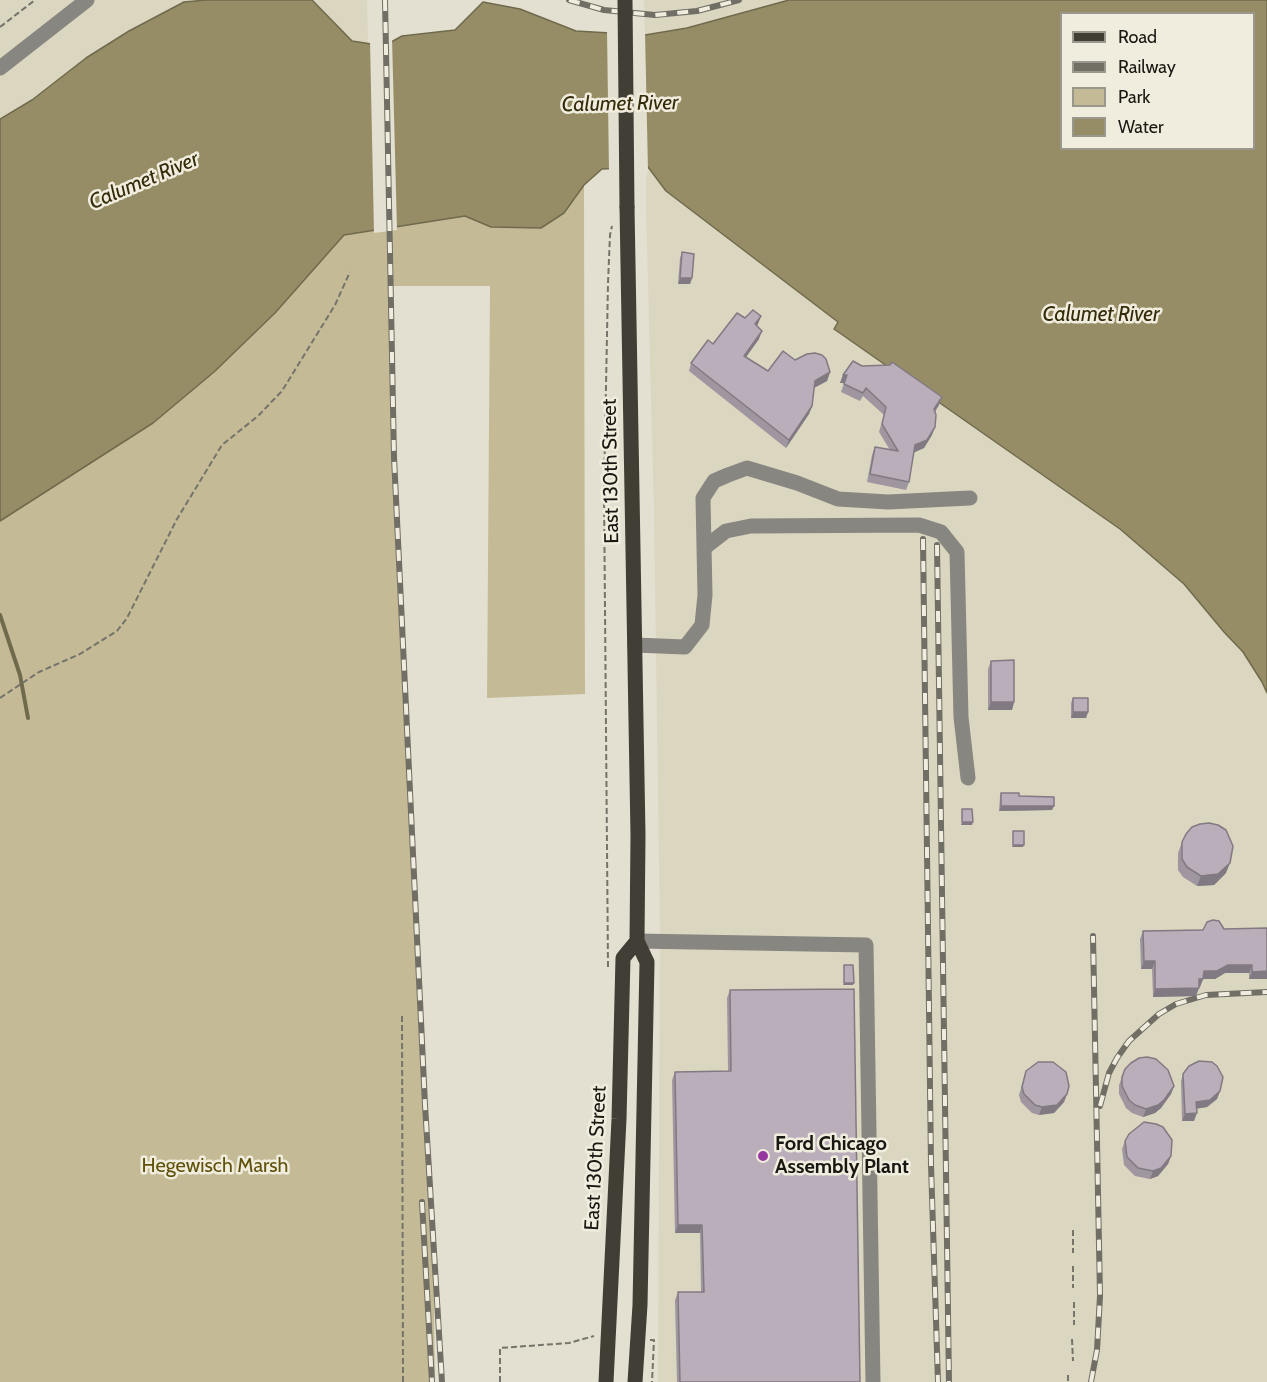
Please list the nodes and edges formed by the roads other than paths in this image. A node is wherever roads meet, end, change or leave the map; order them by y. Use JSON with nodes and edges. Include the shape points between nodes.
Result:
{"nodes":[{"id":1,"x":87,"y":0,"type":"edge"},
{"id":2,"x":625,"y":0,"type":"edge"},
{"id":3,"x":0,"y":68,"type":"edge"},
{"id":4,"x":970,"y":498,"type":"dead end"},
{"id":5,"x":704,"y":548,"type":"junction"},
{"id":6,"x":635,"y":645,"type":"junction"},
{"id":7,"x":968,"y":778,"type":"dead end"},
{"id":8,"x":637,"y":941,"type":"junction"},
{"id":9,"x":606,"y":1382,"type":"edge"},
{"id":10,"x":635,"y":1382,"type":"edge"},
{"id":11,"x":873,"y":1382,"type":"edge"}],
"edges":[{"from":1,"to":3,"type":"lane"},
{"from":2,"to":6,"type":"main road","name":"East 130th Street","bridge":true},
{"from":4,"to":5,"type":"lane","via":[[888,502],[838,499],[747,468],[714,481],[703,498]]},
{"from":5,"to":6,"type":"lane","via":[[702,625],[685,647]]},
{"from":5,"to":7,"type":"lane","via":[[726,531],[751,526],[920,525],[941,532],[957,552],[961,717]]},
{"from":6,"to":8,"type":"main road","name":"East 130th Street"},
{"from":8,"to":9,"type":"main road","name":"East 130th Street","via":[[623,958]]},
{"from":8,"to":10,"type":"main road","name":"East 130th Street","via":[[647,962]]},
{"from":8,"to":11,"type":"lane","via":[[866,945]]}]}
